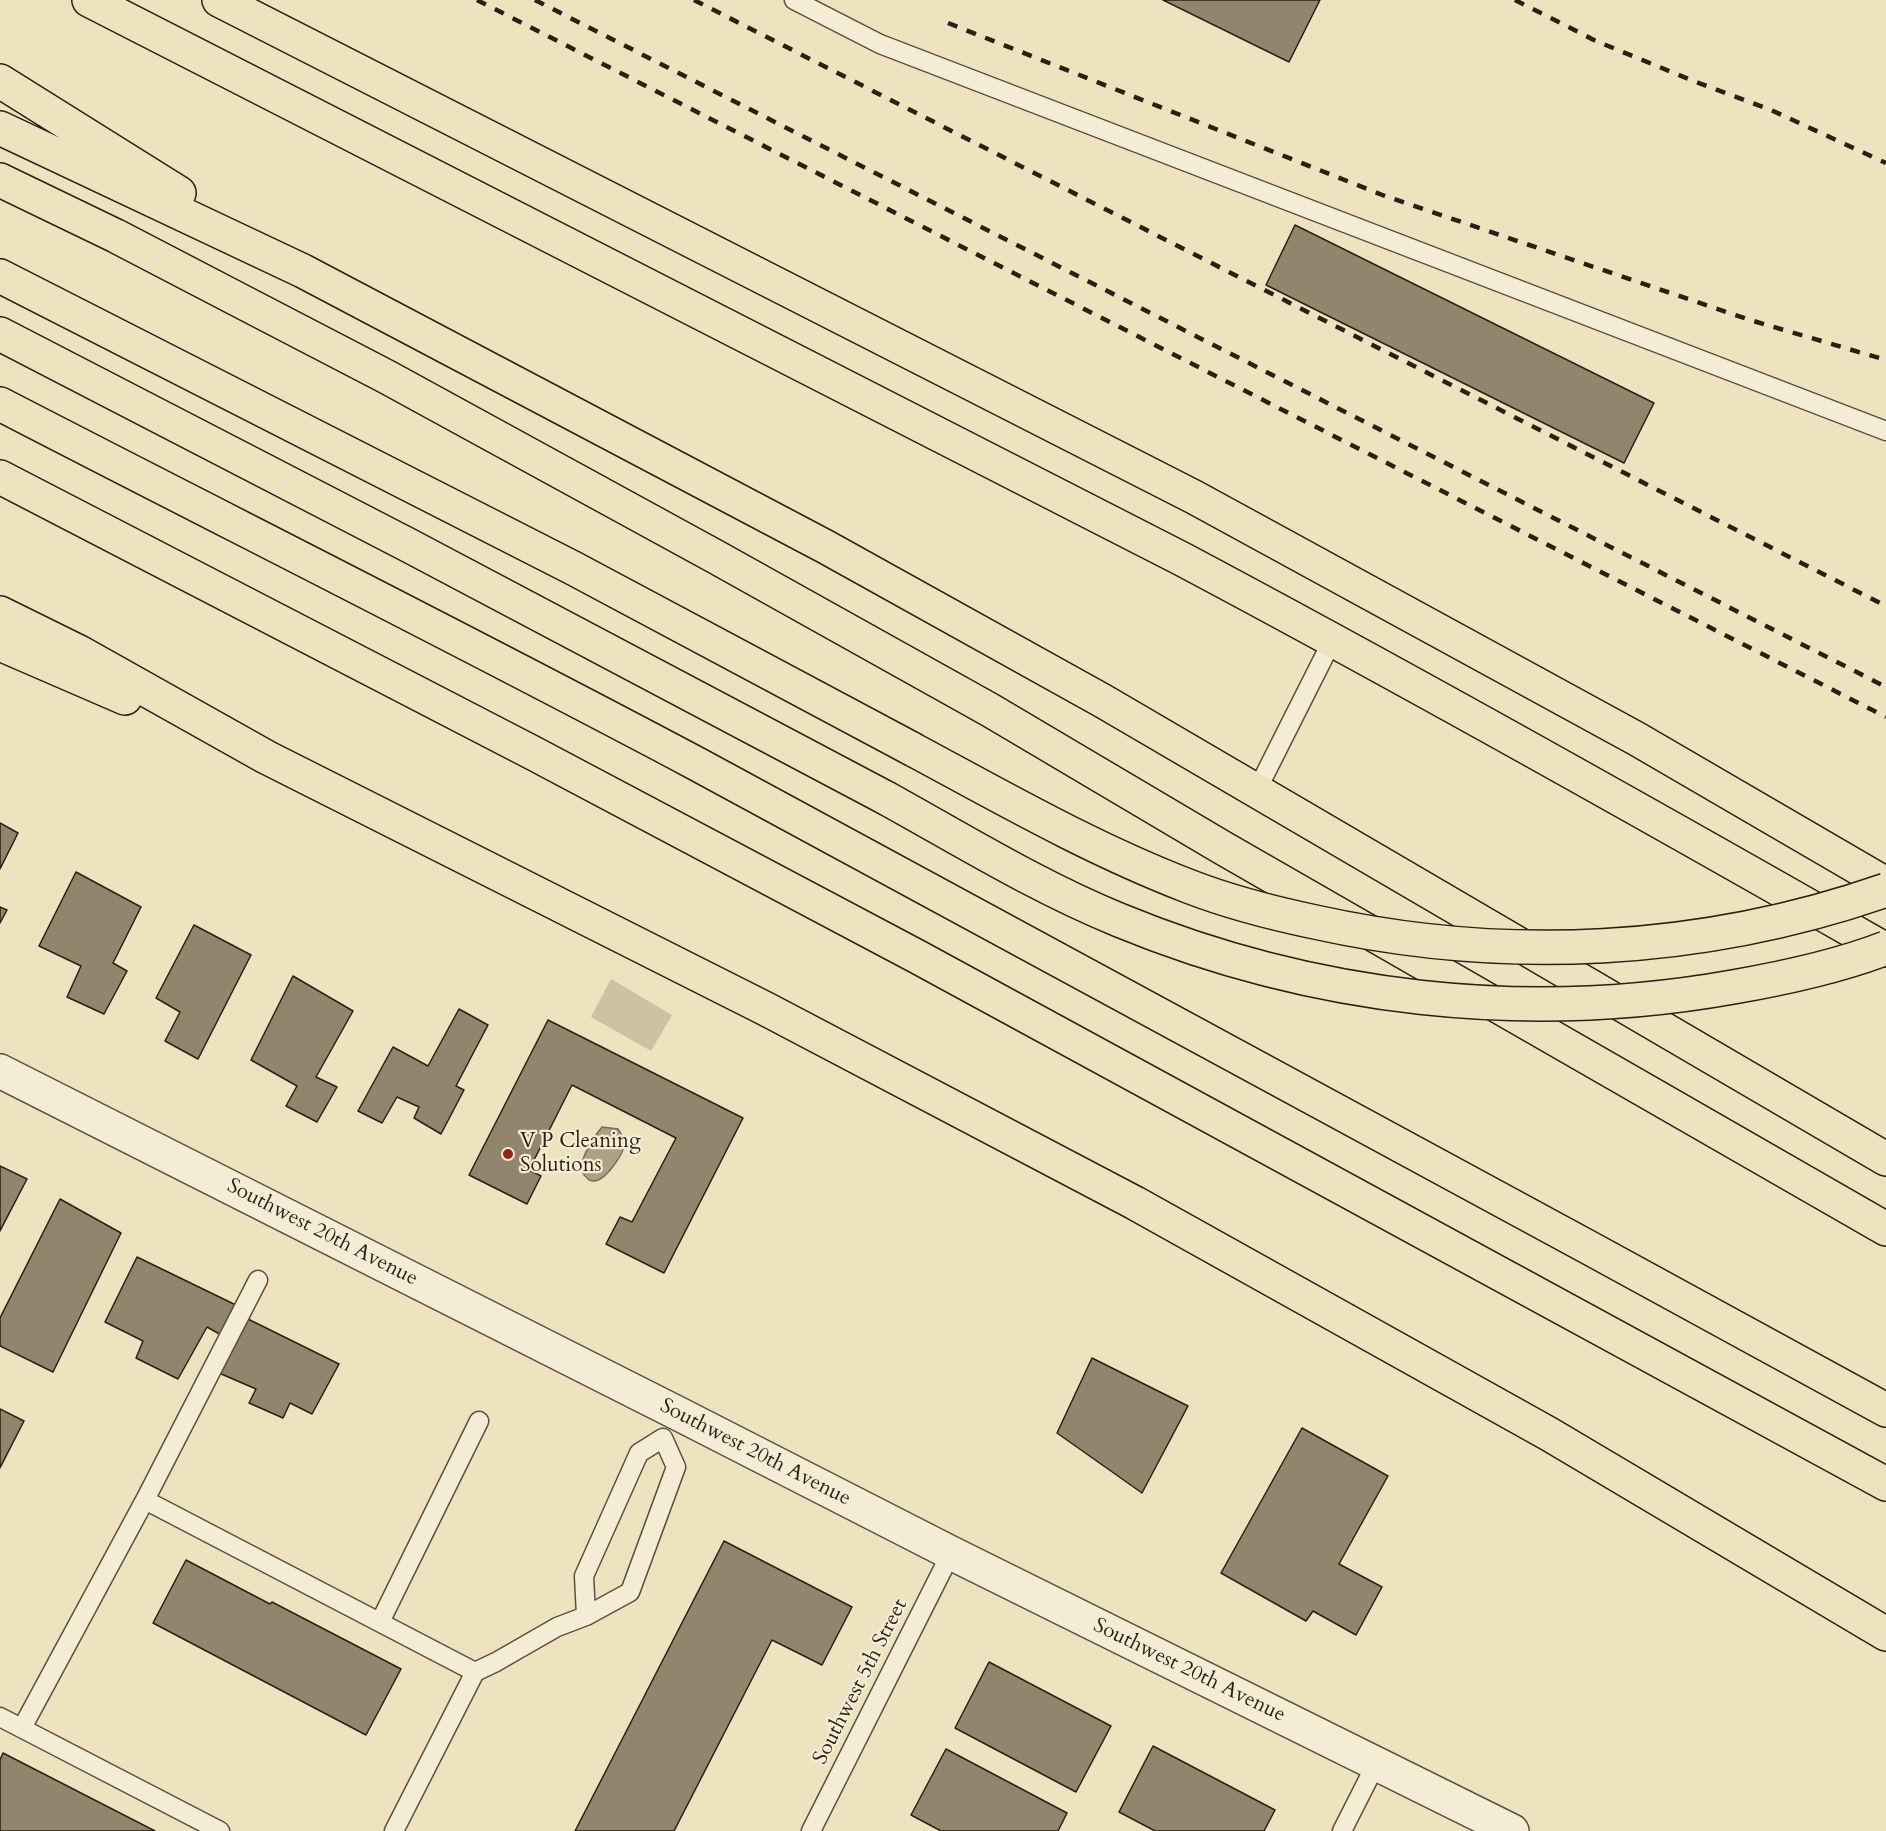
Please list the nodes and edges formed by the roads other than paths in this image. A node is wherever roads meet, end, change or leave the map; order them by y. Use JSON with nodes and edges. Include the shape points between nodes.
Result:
{"nodes":[{"id":1,"x":88,"y":0,"type":"edge"},
{"id":2,"x":219,"y":0,"type":"edge"},
{"id":3,"x":794,"y":0,"type":"edge"},
{"id":4,"x":0,"y":81,"type":"edge"},
{"id":5,"x":0,"y":128,"type":"edge"},
{"id":6,"x":0,"y":180,"type":"edge"},
{"id":7,"x":303,"y":271,"type":"junction"},
{"id":8,"x":0,"y":276,"type":"edge"},
{"id":9,"x":0,"y":334,"type":"edge"},
{"id":10,"x":0,"y":404,"type":"edge"},
{"id":11,"x":1886,"y":431,"type":"edge"},
{"id":12,"x":0,"y":477,"type":"edge"},
{"id":13,"x":0,"y":614,"type":"edge"},
{"id":14,"x":1334,"y":639,"type":"junction"},
{"id":15,"x":0,"y":644,"type":"edge"},
{"id":16,"x":266,"y":757,"type":"junction"},
{"id":17,"x":1257,"y":790,"type":"junction"},
{"id":18,"x":1886,"y":884,"type":"edge"},
{"id":19,"x":1886,"y":890,"type":"edge"},
{"id":20,"x":1886,"y":949,"type":"edge"},
{"id":21,"x":0,"y":1071,"type":"edge"},
{"id":22,"x":1886,"y":1159,"type":"edge"},
{"id":23,"x":1886,"y":1229,"type":"edge"},
{"id":24,"x":258,"y":1281,"type":"dead end"},
{"id":25,"x":1886,"y":1410,"type":"edge"},
{"id":26,"x":479,"y":1421,"type":"dead end"},
{"id":27,"x":672,"y":1426,"type":"junction"},
{"id":28,"x":1886,"y":1484,"type":"edge"},
{"id":29,"x":145,"y":1500,"type":"junction"},
{"id":30,"x":951,"y":1553,"type":"junction"},
{"id":31,"x":586,"y":1616,"type":"junction"},
{"id":32,"x":380,"y":1623,"type":"junction"},
{"id":33,"x":1886,"y":1634,"type":"edge"},
{"id":34,"x":474,"y":1672,"type":"junction"},
{"id":35,"x":0,"y":1717,"type":"edge"},
{"id":36,"x":22,"y":1728,"type":"junction"},
{"id":37,"x":1376,"y":1764,"type":"junction"},
{"id":38,"x":220,"y":1831,"type":"edge"},
{"id":39,"x":394,"y":1831,"type":"edge"},
{"id":40,"x":811,"y":1831,"type":"edge"},
{"id":41,"x":1342,"y":1831,"type":"edge"},
{"id":42,"x":1512,"y":1831,"type":"edge"}],
"edges":[{"from":1,"to":14,"type":"highway"},
{"from":2,"to":18,"type":"highway","via":[[1194,497],[1627,734]]},
{"from":3,"to":11,"type":"lane","via":[[880,44]]},
{"from":4,"to":7,"type":"highway"},
{"from":5,"to":7,"type":"highway"},
{"from":6,"to":23,"type":"highway","via":[[292,327],[716,557],[990,710]]},
{"from":7,"to":17,"type":"highway","via":[[826,547]]},
{"from":8,"to":19,"type":"highway","bridge":true,"via":[[573,568],[1089,844],[1190,887],[1242,904],[1412,940],[1565,948],[1665,942],[1779,920]]},
{"from":9,"to":20,"type":"highway","bridge":true,"via":[[398,540],[1035,879],[1118,920],[1167,938],[1265,969],[1374,992],[1546,1005],[1666,998],[1800,974]]},
{"from":10,"to":25,"type":"highway","via":[[713,772]]},
{"from":12,"to":28,"type":"highway","via":[[916,956]]},
{"from":13,"to":16,"type":"highway","via":[[79,652]]},
{"from":14,"to":17,"type":"lane"},
{"from":14,"to":20,"type":"highway"},
{"from":15,"to":16,"type":"highway"},
{"from":16,"to":33,"type":"highway","via":[[766,1009],[1135,1203],[1549,1434]]},
{"from":17,"to":22,"type":"highway"},
{"from":21,"to":27,"type":"street","name":"Southwest 20th Avenue"},
{"from":24,"to":29,"type":"lane"},
{"from":26,"to":32,"type":"lane"},
{"from":27,"to":30,"type":"street","name":"Southwest 20th Avenue"},
{"from":27,"to":31,"type":"lane","via":[[639,1453],[584,1576]]},
{"from":27,"to":31,"type":"lane","via":[[676,1467],[630,1593]]},
{"from":29,"to":32,"type":"lane"},
{"from":29,"to":36,"type":"lane"},
{"from":30,"to":37,"type":"street","name":"Southwest 20th Avenue"},
{"from":30,"to":40,"type":"lane","name":"Southwest 5th Street"},
{"from":31,"to":34,"type":"lane","via":[[557,1627]]},
{"from":32,"to":34,"type":"lane"},
{"from":34,"to":39,"type":"lane"},
{"from":35,"to":36,"type":"lane"},
{"from":36,"to":38,"type":"lane"},
{"from":37,"to":41,"type":"lane"},
{"from":37,"to":42,"type":"street","name":"Southwest 20th Avenue"}]}
